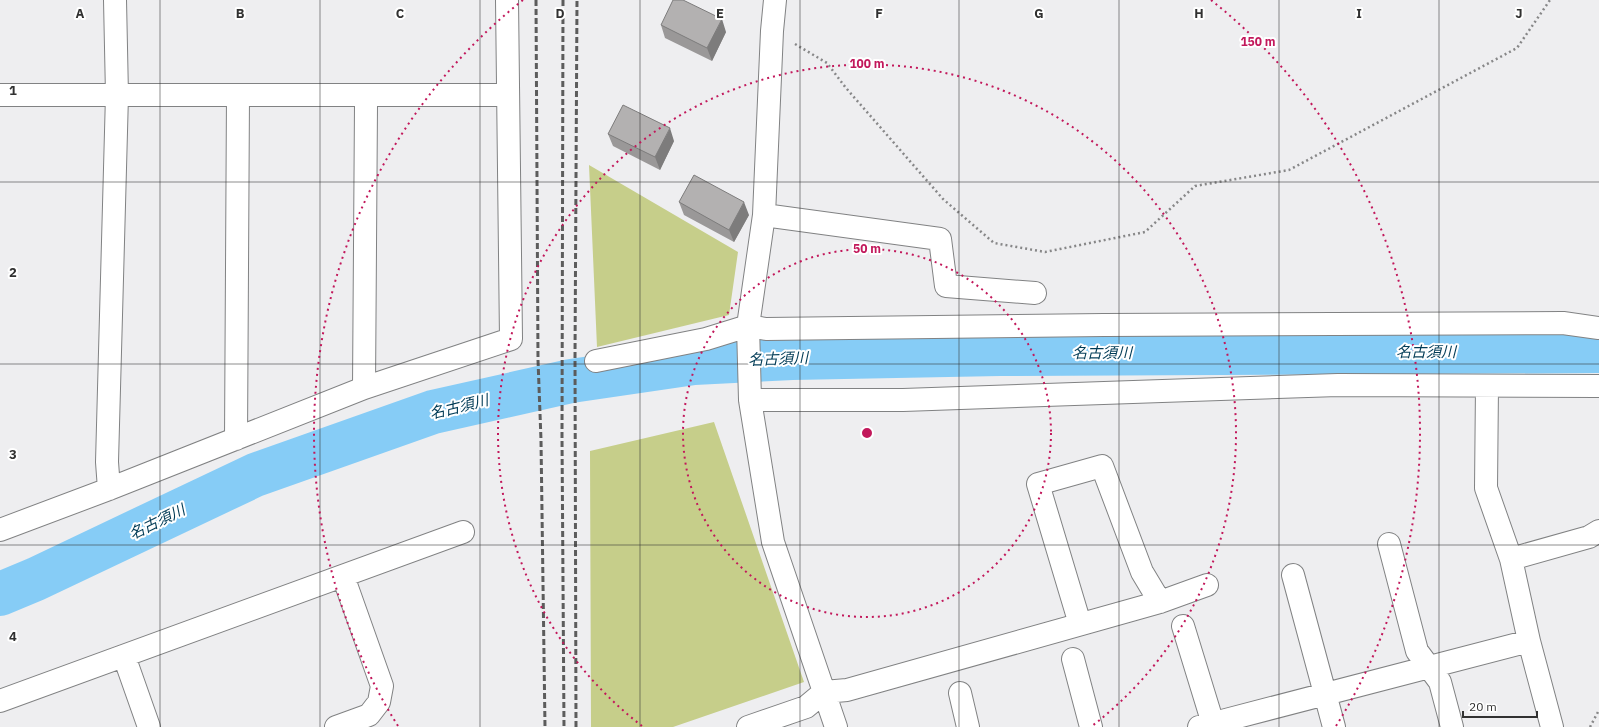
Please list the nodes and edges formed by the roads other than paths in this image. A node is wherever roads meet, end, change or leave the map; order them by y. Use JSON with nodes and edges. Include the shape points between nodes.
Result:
{"nodes":[{"id":1,"x":115,"y":0,"type":"edge"},
{"id":2,"x":507,"y":0,"type":"edge"},
{"id":3,"x":775,"y":0,"type":"edge"},
{"id":4,"x":0,"y":95,"type":"edge"},
{"id":5,"x":117,"y":95,"type":"junction"},
{"id":6,"x":238,"y":95,"type":"junction"},
{"id":7,"x":508,"y":96,"type":"junction"},
{"id":8,"x":366,"y":105,"type":"dead end"},
{"id":9,"x":764,"y":215,"type":"junction"},
{"id":10,"x":1035,"y":293,"type":"dead end"},
{"id":11,"x":748,"y":326,"type":"junction"},
{"id":12,"x":1599,"y":328,"type":"edge"},
{"id":13,"x":596,"y":362,"type":"dead end"},
{"id":14,"x":1487,"y":386,"type":"junction"},
{"id":15,"x":1599,"y":386,"type":"edge"},
{"id":16,"x":364,"y":388,"type":"junction"},
{"id":17,"x":750,"y":400,"type":"junction"},
{"id":18,"x":236,"y":439,"type":"junction"},
{"id":19,"x":109,"y":489,"type":"junction"},
{"id":20,"x":0,"y":530,"type":"edge"},
{"id":21,"x":1599,"y":530,"type":"edge"},
{"id":22,"x":463,"y":532,"type":"dead end"},
{"id":23,"x":1389,"y":544,"type":"dead end"},
{"id":24,"x":1511,"y":559,"type":"junction"},
{"id":25,"x":1293,"y":575,"type":"dead end"},
{"id":26,"x":343,"y":576,"type":"junction"},
{"id":27,"x":1207,"y":585,"type":"dead end"},
{"id":28,"x":1160,"y":602,"type":"junction"},
{"id":29,"x":1080,"y":624,"type":"junction"},
{"id":30,"x":1183,"y":626,"type":"dead end"},
{"id":31,"x":1528,"y":641,"type":"junction"},
{"id":32,"x":124,"y":656,"type":"junction"},
{"id":33,"x":1073,"y":659,"type":"dead end"},
{"id":34,"x":1428,"y":667,"type":"junction"},
{"id":35,"x":824,"y":692,"type":"junction"},
{"id":36,"x":960,"y":693,"type":"dead end"},
{"id":37,"x":1325,"y":694,"type":"junction"},
{"id":38,"x":0,"y":701,"type":"edge"},
{"id":39,"x":1209,"y":726,"type":"edge"},
{"id":40,"x":149,"y":727,"type":"edge"},
{"id":41,"x":336,"y":727,"type":"edge"},
{"id":42,"x":748,"y":727,"type":"edge"},
{"id":43,"x":836,"y":727,"type":"edge"},
{"id":44,"x":968,"y":727,"type":"edge"},
{"id":45,"x":1091,"y":727,"type":"edge"},
{"id":46,"x":1334,"y":727,"type":"edge"},
{"id":47,"x":1452,"y":727,"type":"edge"},
{"id":48,"x":1552,"y":727,"type":"edge"}],
"edges":[{"from":1,"to":5,"type":"street"},
{"from":2,"to":7,"type":"street"},
{"from":3,"to":9,"type":"street"},
{"from":4,"to":5,"type":"street"},
{"from":5,"to":6,"type":"street"},
{"from":5,"to":19,"type":"street","via":[[107,462]]},
{"from":6,"to":7,"type":"street"},
{"from":6,"to":18,"type":"street"},
{"from":7,"to":16,"type":"street","via":[[511,339]]},
{"from":8,"to":16,"type":"street"},
{"from":9,"to":10,"type":"street","via":[[940,239],[946,286]]},
{"from":9,"to":11,"type":"street"},
{"from":11,"to":12,"type":"street","via":[[766,329],[1563,323]]},
{"from":11,"to":13,"type":"street","via":[[706,339]]},
{"from":11,"to":17,"type":"street"},
{"from":14,"to":15,"type":"street"},
{"from":14,"to":17,"type":"street","via":[[1338,386],[903,400]]},
{"from":14,"to":24,"type":"street","via":[[1486,488]]},
{"from":16,"to":18,"type":"street"},
{"from":17,"to":35,"type":"street","via":[[773,542]]},
{"from":18,"to":19,"type":"street"},
{"from":19,"to":20,"type":"street"},
{"from":21,"to":24,"type":"street","via":[[1589,537]]},
{"from":22,"to":26,"type":"street"},
{"from":23,"to":34,"type":"street","via":[[1417,651]]},
{"from":24,"to":31,"type":"street"},
{"from":25,"to":37,"type":"street"},
{"from":26,"to":32,"type":"street"},
{"from":26,"to":41,"type":"street","via":[[382,686],[379,702],[369,715]]},
{"from":27,"to":28,"type":"street"},
{"from":28,"to":29,"type":"street"},
{"from":28,"to":29,"type":"street","via":[[1142,572],[1102,466],[1038,484]]},
{"from":29,"to":35,"type":"street","via":[[847,690]]},
{"from":30,"to":39,"type":"street"},
{"from":31,"to":34,"type":"street"},
{"from":31,"to":48,"type":"street"},
{"from":32,"to":38,"type":"street"},
{"from":32,"to":40,"type":"street"},
{"from":33,"to":45,"type":"street"},
{"from":34,"to":37,"type":"street"},
{"from":34,"to":47,"type":"street","via":[[1440,682]]},
{"from":35,"to":42,"type":"street","via":[[806,707]]},
{"from":35,"to":43,"type":"street"},
{"from":36,"to":44,"type":"street"},
{"from":37,"to":39,"type":"street"},
{"from":37,"to":46,"type":"street"}]}
